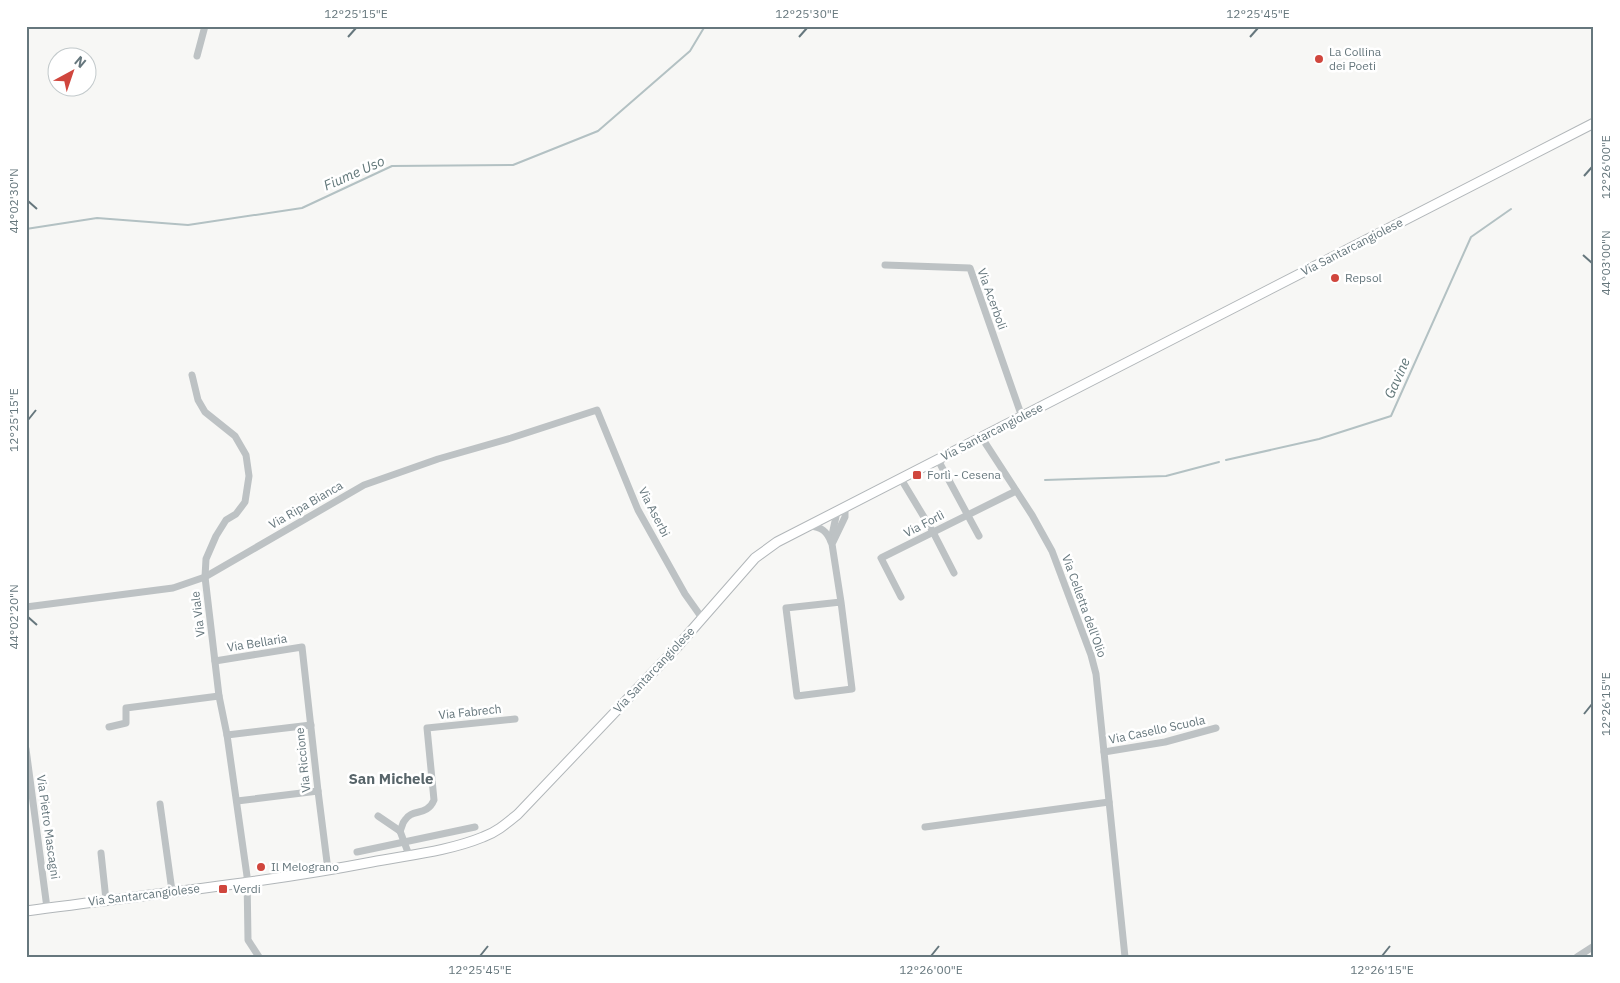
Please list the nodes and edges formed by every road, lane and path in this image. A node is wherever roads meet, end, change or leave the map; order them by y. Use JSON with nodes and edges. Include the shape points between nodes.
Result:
{"nodes":[{"id":1,"x":204,"y":26,"type":"edge"},
{"id":2,"x":196,"y":56,"type":"dead end"},
{"id":3,"x":1594,"y":123,"type":"edge"},
{"id":4,"x":886,"y":265,"type":"dead end"},
{"id":5,"x":192,"y":375,"type":"dead end"},
{"id":6,"x":597,"y":410,"type":"joint"},
{"id":7,"x":1022,"y":417,"type":"junction"},
{"id":8,"x":982,"y":438,"type":"junction"},
{"id":9,"x":938,"y":460,"type":"junction"},
{"id":10,"x":901,"y":479,"type":"junction"},
{"id":11,"x":1016,"y":491,"type":"junction"},
{"id":12,"x":841,"y":510,"type":"junction"},
{"id":13,"x":968,"y":514,"type":"junction"},
{"id":14,"x":807,"y":526,"type":"junction"},
{"id":15,"x":933,"y":532,"type":"junction"},
{"id":16,"x":979,"y":536,"type":"dead end"},
{"id":17,"x":832,"y":544,"type":"junction"},
{"id":18,"x":954,"y":573,"type":"dead end"},
{"id":19,"x":205,"y":577,"type":"junction"},
{"id":20,"x":901,"y":597,"type":"dead end"},
{"id":21,"x":841,"y":602,"type":"junction"},
{"id":22,"x":26,"y":607,"type":"edge"},
{"id":23,"x":702,"y":618,"type":"junction"},
{"id":24,"x":302,"y":647,"type":"joint"},
{"id":25,"x":215,"y":661,"type":"junction"},
{"id":26,"x":219,"y":696,"type":"junction"},
{"id":27,"x":515,"y":719,"type":"dead end"},
{"id":28,"x":310,"y":725,"type":"junction"},
{"id":29,"x":109,"y":727,"type":"dead end"},
{"id":30,"x":1216,"y":728,"type":"dead end"},
{"id":31,"x":227,"y":735,"type":"junction"},
{"id":32,"x":26,"y":749,"type":"edge"},
{"id":33,"x":1104,"y":752,"type":"junction"},
{"id":34,"x":318,"y":791,"type":"junction"},
{"id":35,"x":237,"y":801,"type":"junction"},
{"id":36,"x":1109,"y":802,"type":"junction"},
{"id":37,"x":160,"y":804,"type":"dead end"},
{"id":38,"x":378,"y":816,"type":"dead end"},
{"id":39,"x":475,"y":827,"type":"dead end"},
{"id":40,"x":925,"y":828,"type":"dead end"},
{"id":41,"x":400,"y":831,"type":"junction"},
{"id":42,"x":405,"y":842,"type":"junction"},
{"id":43,"x":357,"y":852,"type":"dead end"},
{"id":44,"x":100,"y":853,"type":"dead end"},
{"id":45,"x":409,"y":855,"type":"junction"},
{"id":46,"x":328,"y":870,"type":"junction"},
{"id":47,"x":248,"y":882,"type":"junction"},
{"id":48,"x":172,"y":891,"type":"junction"},
{"id":49,"x":106,"y":900,"type":"junction"},
{"id":50,"x":47,"y":908,"type":"junction"},
{"id":51,"x":26,"y":910,"type":"edge"},
{"id":52,"x":1594,"y":946,"type":"edge"},
{"id":53,"x":259,"y":957,"type":"edge"},
{"id":54,"x":1125,"y":957,"type":"edge"},
{"id":55,"x":1576,"y":957,"type":"edge"}],
"edges":[{"from":1,"to":2,"type":"street"},
{"from":3,"to":7,"type":"main road","name":"Via Santarcangiolese"},
{"from":4,"to":7,"type":"street","name":"Via Acerboli","via":[[970,268]]},
{"from":5,"to":19,"type":"street","name":"Via Viale","via":[[204,412],[235,436],[246,455],[249,476],[245,502],[236,514],[226,520],[216,536],[206,559]]},
{"from":6,"to":19,"type":"street","name":"Via Ripa Bianca","via":[[364,485]]},
{"from":6,"to":23,"type":"street","name":"Via Aserbi","via":[[638,510]]},
{"from":7,"to":8,"type":"main road","name":"Via Santarcangiolese"},
{"from":8,"to":9,"type":"main road","name":"Via Santarcangiolese"},
{"from":8,"to":11,"type":"street","name":"Via Celletta dell'Olio"},
{"from":9,"to":10,"type":"main road","name":"Via Santarcangiolese"},
{"from":9,"to":13,"type":"street"},
{"from":10,"to":12,"type":"main road","name":"Via Santarcangiolese"},
{"from":10,"to":15,"type":"street"},
{"from":11,"to":13,"type":"street","name":"Via Forlì"},
{"from":11,"to":33,"type":"street","name":"Via Celletta dell'Olio","via":[[1052,551],[1091,655]]},
{"from":12,"to":14,"type":"main road","name":"Via Santarcangiolese"},
{"from":12,"to":17,"type":"street"},
{"from":13,"to":15,"type":"street","name":"Via Forlì"},
{"from":13,"to":16,"type":"street"},
{"from":14,"to":17,"type":"street","via":[[825,530]]},
{"from":14,"to":23,"type":"main road","name":"Via Santarcangiolese","via":[[755,558]]},
{"from":15,"to":18,"type":"street"},
{"from":15,"to":20,"type":"street","name":"Via Forlì","via":[[881,558]]},
{"from":17,"to":21,"type":"street"},
{"from":19,"to":22,"type":"street","name":"Via Ripa Bianca","via":[[173,588]]},
{"from":19,"to":25,"type":"street","name":"Via Viale"},
{"from":21,"to":21,"type":"street","via":[[852,689],[797,696],[786,608]]},
{"from":23,"to":45,"type":"main road","name":"Via Santarcangiolese","via":[[500,828],[481,838]]},
{"from":24,"to":25,"type":"street","name":"Via Bellaria"},
{"from":24,"to":28,"type":"street","name":"Via Riccione"},
{"from":25,"to":26,"type":"street","name":"Via Viale"},
{"from":26,"to":29,"type":"street","via":[[126,708],[126,723]]},
{"from":26,"to":31,"type":"street","name":"Via Viale"},
{"from":27,"to":41,"type":"street","name":"Via Fabrech","via":[[427,728],[434,800],[425,811],[409,815]]},
{"from":28,"to":31,"type":"street"},
{"from":28,"to":34,"type":"street","name":"Via Riccione"},
{"from":30,"to":33,"type":"street","name":"Via Casello Scuola","via":[[1165,742]]},
{"from":31,"to":35,"type":"street","name":"Via Viale"},
{"from":32,"to":50,"type":"street","name":"Via Pietro Mascagni"},
{"from":33,"to":36,"type":"street","name":"Via Celletta dell'Olio"},
{"from":34,"to":35,"type":"street"},
{"from":34,"to":46,"type":"street","name":"Via Riccione"},
{"from":35,"to":47,"type":"street","name":"Via Viale"},
{"from":36,"to":40,"type":"street"},
{"from":36,"to":54,"type":"street","name":"Via Celletta dell'Olio"},
{"from":37,"to":48,"type":"street"},
{"from":38,"to":41,"type":"street"},
{"from":39,"to":42,"type":"street"},
{"from":41,"to":42,"type":"street"},
{"from":42,"to":43,"type":"street"},
{"from":42,"to":45,"type":"street"},
{"from":44,"to":49,"type":"street"},
{"from":45,"to":46,"type":"main road","name":"Via Santarcangiolese"},
{"from":46,"to":47,"type":"main road","name":"Via Santarcangiolese"},
{"from":47,"to":48,"type":"main road","name":"Via Santarcangiolese"},
{"from":47,"to":53,"type":"street","name":"Via Viale","via":[[248,940]]},
{"from":48,"to":49,"type":"main road","name":"Via Santarcangiolese"},
{"from":49,"to":50,"type":"main road","name":"Via Santarcangiolese"},
{"from":50,"to":51,"type":"main road","name":"Via Santarcangiolese"},
{"from":52,"to":55,"type":"street"}]}
